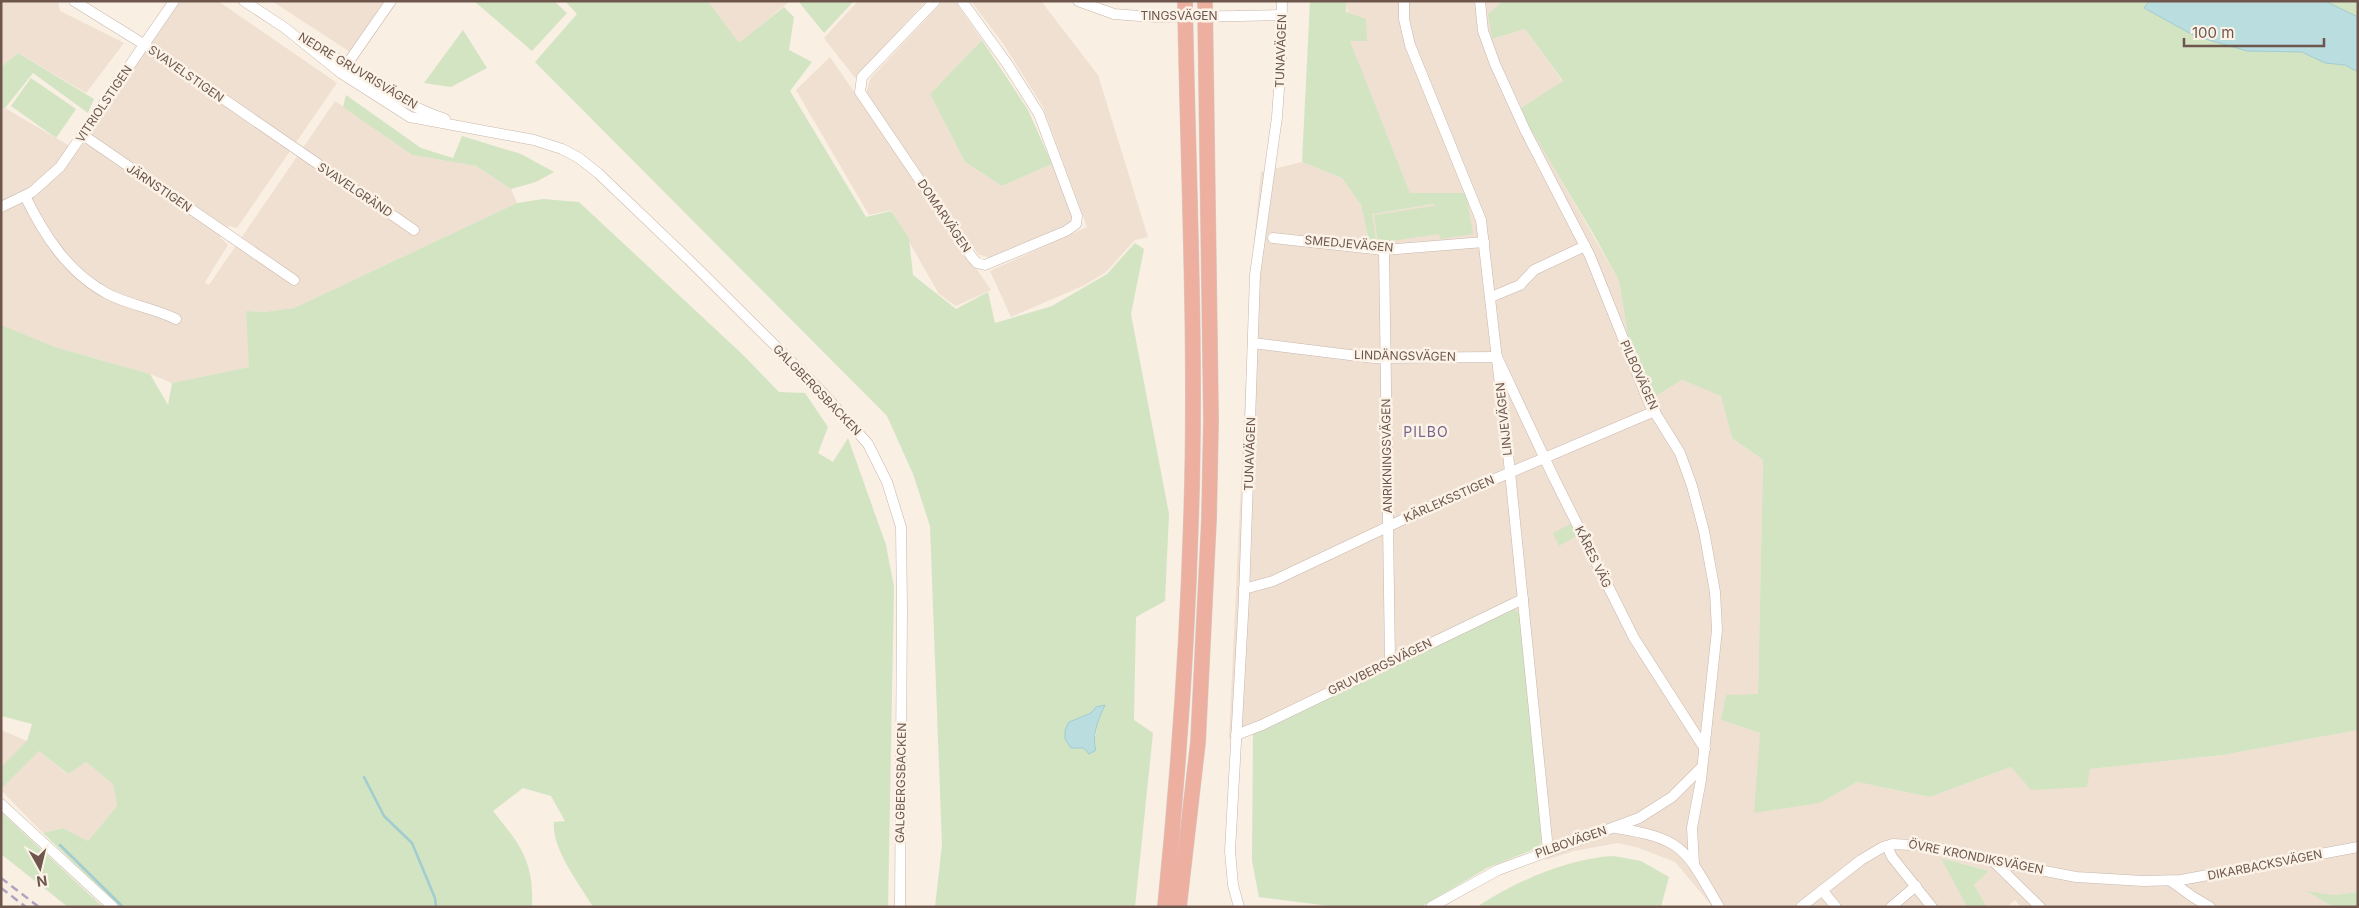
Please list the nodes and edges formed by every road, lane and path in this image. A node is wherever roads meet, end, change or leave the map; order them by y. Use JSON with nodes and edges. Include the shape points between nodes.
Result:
{"nodes":[{"id":1,"x":74,"y":1,"type":"edge"},
{"id":2,"x":174,"y":1,"type":"edge"},
{"id":3,"x":244,"y":1,"type":"edge"},
{"id":4,"x":391,"y":1,"type":"edge"},
{"id":5,"x":935,"y":1,"type":"edge"},
{"id":6,"x":962,"y":1,"type":"edge"},
{"id":7,"x":1078,"y":1,"type":"edge"},
{"id":8,"x":1186,"y":1,"type":"edge"},
{"id":9,"x":1205,"y":1,"type":"edge"},
{"id":10,"x":1282,"y":1,"type":"edge"},
{"id":11,"x":1404,"y":1,"type":"edge"},
{"id":12,"x":1480,"y":1,"type":"edge"},
{"id":13,"x":1282,"y":15,"type":"junction"},
{"id":14,"x":145,"y":45,"type":"junction"},
{"id":15,"x":344,"y":69,"type":"junction"},
{"id":16,"x":462,"y":125,"type":"joint"},
{"id":17,"x":83,"y":135,"type":"junction"},
{"id":18,"x":296,"y":150,"type":"joint"},
{"id":19,"x":25,"y":196,"type":"junction"},
{"id":20,"x":1,"y":207,"type":"edge"},
{"id":21,"x":414,"y":230,"type":"dead end"},
{"id":22,"x":1274,"y":238,"type":"dead end"},
{"id":23,"x":1484,"y":242,"type":"junction"},
{"id":24,"x":1585,"y":246,"type":"junction"},
{"id":25,"x":1384,"y":250,"type":"junction"},
{"id":26,"x":294,"y":280,"type":"dead end"},
{"id":27,"x":1491,"y":296,"type":"junction"},
{"id":28,"x":176,"y":318,"type":"dead end"},
{"id":29,"x":1253,"y":343,"type":"junction"},
{"id":30,"x":1497,"y":357,"type":"junction"},
{"id":31,"x":1386,"y":358,"type":"junction"},
{"id":32,"x":1654,"y":411,"type":"junction"},
{"id":33,"x":1545,"y":458,"type":"junction"},
{"id":34,"x":1510,"y":472,"type":"junction"},
{"id":35,"x":1387,"y":527,"type":"junction"},
{"id":36,"x":1244,"y":589,"type":"junction"},
{"id":37,"x":1523,"y":599,"type":"junction"},
{"id":38,"x":1390,"y":662,"type":"junction"},
{"id":39,"x":1236,"y":735,"type":"junction"},
{"id":40,"x":1705,"y":749,"type":"junction"},
{"id":41,"x":1702,"y":767,"type":"junction"},
{"id":42,"x":1,"y":804,"type":"edge"},
{"id":43,"x":1614,"y":828,"type":"junction"},
{"id":44,"x":1887,"y":846,"type":"junction"},
{"id":45,"x":2358,"y":847,"type":"edge"},
{"id":46,"x":1548,"y":850,"type":"junction"},
{"id":47,"x":1993,"y":861,"type":"junction"},
{"id":48,"x":1694,"y":864,"type":"junction"},
{"id":49,"x":2171,"y":881,"type":"junction"},
{"id":50,"x":1916,"y":886,"type":"junction"},
{"id":51,"x":1822,"y":890,"type":"junction"},
{"id":52,"x":113,"y":907,"type":"edge"},
{"id":53,"x":900,"y":907,"type":"edge"},
{"id":54,"x":1164,"y":907,"type":"edge"},
{"id":55,"x":1179,"y":907,"type":"edge"},
{"id":56,"x":1239,"y":907,"type":"edge"},
{"id":57,"x":1432,"y":907,"type":"edge"},
{"id":58,"x":1719,"y":907,"type":"edge"},
{"id":59,"x":1801,"y":907,"type":"edge"},
{"id":60,"x":1836,"y":907,"type":"edge"},
{"id":61,"x":1891,"y":907,"type":"edge"},
{"id":62,"x":1932,"y":907,"type":"edge"},
{"id":63,"x":2040,"y":907,"type":"edge"},
{"id":64,"x":2210,"y":907,"type":"edge"}],
"edges":[{"from":1,"to":14,"type":"street","name":"SVAVELSTIGEN"},
{"from":2,"to":14,"type":"street","name":"VITRIOLSTIGEN"},
{"from":3,"to":15,"type":"street","name":"NEDRE GRUVRISVÄGEN"},
{"from":4,"to":15,"type":"street"},
{"from":5,"to":6,"type":"street","name":"DOMARVÄGEN","via":[[862,77],[860,92],[971,256],[985,265],[1066,231],[1076,224],[1077,216],[1038,114]]},
{"from":7,"to":13,"type":"street","name":"TINGSVÄGEN","bridge":true,"via":[[1114,14],[1152,17]]},
{"from":8,"to":54,"type":"highway","via":[[1191,519],[1181,739]]},
{"from":9,"to":55,"type":"highway","via":[[1211,420],[1209,519],[1198,742]]},
{"from":10,"to":13,"type":"street","name":"TUNAVÄGEN"},
{"from":11,"to":23,"type":"street","name":"LINJEVÄGEN","via":[[1410,45],[1478,210]]},
{"from":12,"to":24,"type":"street","name":"PILBOVÄGEN","via":[[1483,31],[1495,64]]},
{"from":13,"to":29,"type":"street","name":"TUNAVÄGEN","via":[[1277,117],[1255,275]]},
{"from":14,"to":17,"type":"street","name":"VITRIOLSTIGEN"},
{"from":14,"to":18,"type":"street","name":"SVAVELSTIGEN"},
{"from":15,"to":16,"type":"street","name":"NEDRE GRUVRISVÄGEN","via":[[410,117]]},
{"from":16,"to":53,"type":"street","name":"GALGBERGSBACKEN","via":[[562,149],[598,173],[822,392],[856,429],[881,467],[901,527],[902,549]]},
{"from":17,"to":19,"type":"street","name":"VITRIOLSTIGEN","via":[[52,176]]},
{"from":17,"to":26,"type":"street","name":"JÄRNSTIGEN"},
{"from":18,"to":21,"type":"street","name":"SVAVELGRÄND"},
{"from":19,"to":20,"type":"street","name":"VITRIOLSTIGEN"},
{"from":19,"to":28,"type":"street","via":[[53,246],[81,276],[108,294]]},
{"from":22,"to":25,"type":"street","name":"SMEDJEVÄGEN"},
{"from":23,"to":25,"type":"street","name":"SMEDJEVÄGEN"},
{"from":23,"to":27,"type":"street","name":"LINJEVÄGEN"},
{"from":24,"to":27,"type":"street","via":[[1534,270],[1520,285]]},
{"from":24,"to":32,"type":"street","name":"PILBOVÄGEN"},
{"from":25,"to":31,"type":"street","name":"ANRIKNINGSVÄGEN"},
{"from":27,"to":30,"type":"street","name":"LINJEVÄGEN"},
{"from":29,"to":31,"type":"street","name":"LINDÄNGSVÄGEN"},
{"from":29,"to":36,"type":"street","name":"TUNAVÄGEN"},
{"from":30,"to":31,"type":"street","name":"LINDÄNGSVÄGEN"},
{"from":30,"to":33,"type":"street","name":"KÅRES VÄG"},
{"from":30,"to":34,"type":"street","name":"LINJEVÄGEN"},
{"from":31,"to":35,"type":"street","name":"ANRIKNINGSVÄGEN"},
{"from":32,"to":33,"type":"street","name":"KÄRLEKSSTIGEN"},
{"from":32,"to":40,"type":"street","name":"PILBOVÄGEN","via":[[1686,467],[1704,531],[1715,592],[1717,630]]},
{"from":33,"to":34,"type":"street","name":"KÄRLEKSSTIGEN"},
{"from":33,"to":40,"type":"street","name":"KÅRES VÄG","via":[[1643,654]]},
{"from":34,"to":35,"type":"street","name":"KÄRLEKSSTIGEN"},
{"from":34,"to":37,"type":"street","name":"LINJEVÄGEN"},
{"from":35,"to":36,"type":"street","name":"KÄRLEKSSTIGEN","via":[[1273,581]]},
{"from":35,"to":38,"type":"street","name":"ANRIKNINGSVÄGEN"},
{"from":36,"to":39,"type":"street","name":"TUNAVÄGEN"},
{"from":37,"to":38,"type":"street","name":"GRUVBERGSVÄGEN"},
{"from":37,"to":46,"type":"street","name":"LINJEVÄGEN"},
{"from":38,"to":39,"type":"street","name":"GRUVBERGSVÄGEN"},
{"from":39,"to":56,"type":"street","name":"TUNAVÄGEN","via":[[1230,851]]},
{"from":40,"to":41,"type":"street","name":"PILBOVÄGEN"},
{"from":41,"to":43,"type":"street","name":"PILBOVÄGEN","via":[[1686,785],[1652,811]]},
{"from":41,"to":48,"type":"street","name":"PILBOVÄGEN","via":[[1692,828]]},
{"from":42,"to":52,"type":"street"},
{"from":43,"to":46,"type":"street","name":"PILBOVÄGEN"},
{"from":43,"to":48,"type":"street","via":[[1668,840]]},
{"from":44,"to":47,"type":"street","name":"ÖVRE KRONDIKSVÄGEN","via":[[1914,844]]},
{"from":44,"to":50,"type":"street"},
{"from":44,"to":51,"type":"street","name":"ÖVRE KRONDIKSVÄGEN","via":[[1861,860]]},
{"from":45,"to":49,"type":"street","name":"DIKARBACKSVÄGEN"},
{"from":46,"to":57,"type":"street","name":"PILBOVÄGEN","via":[[1498,870]]},
{"from":47,"to":49,"type":"street","name":"ÖVRE KRONDIKSVÄGEN","via":[[2076,877]]},
{"from":47,"to":63,"type":"street"},
{"from":48,"to":58,"type":"street"},
{"from":49,"to":64,"type":"street"},
{"from":50,"to":61,"type":"street"},
{"from":50,"to":62,"type":"street"},
{"from":51,"to":59,"type":"street","name":"ÖVRE KRONDIKSVÄGEN"},
{"from":51,"to":60,"type":"street"}]}
